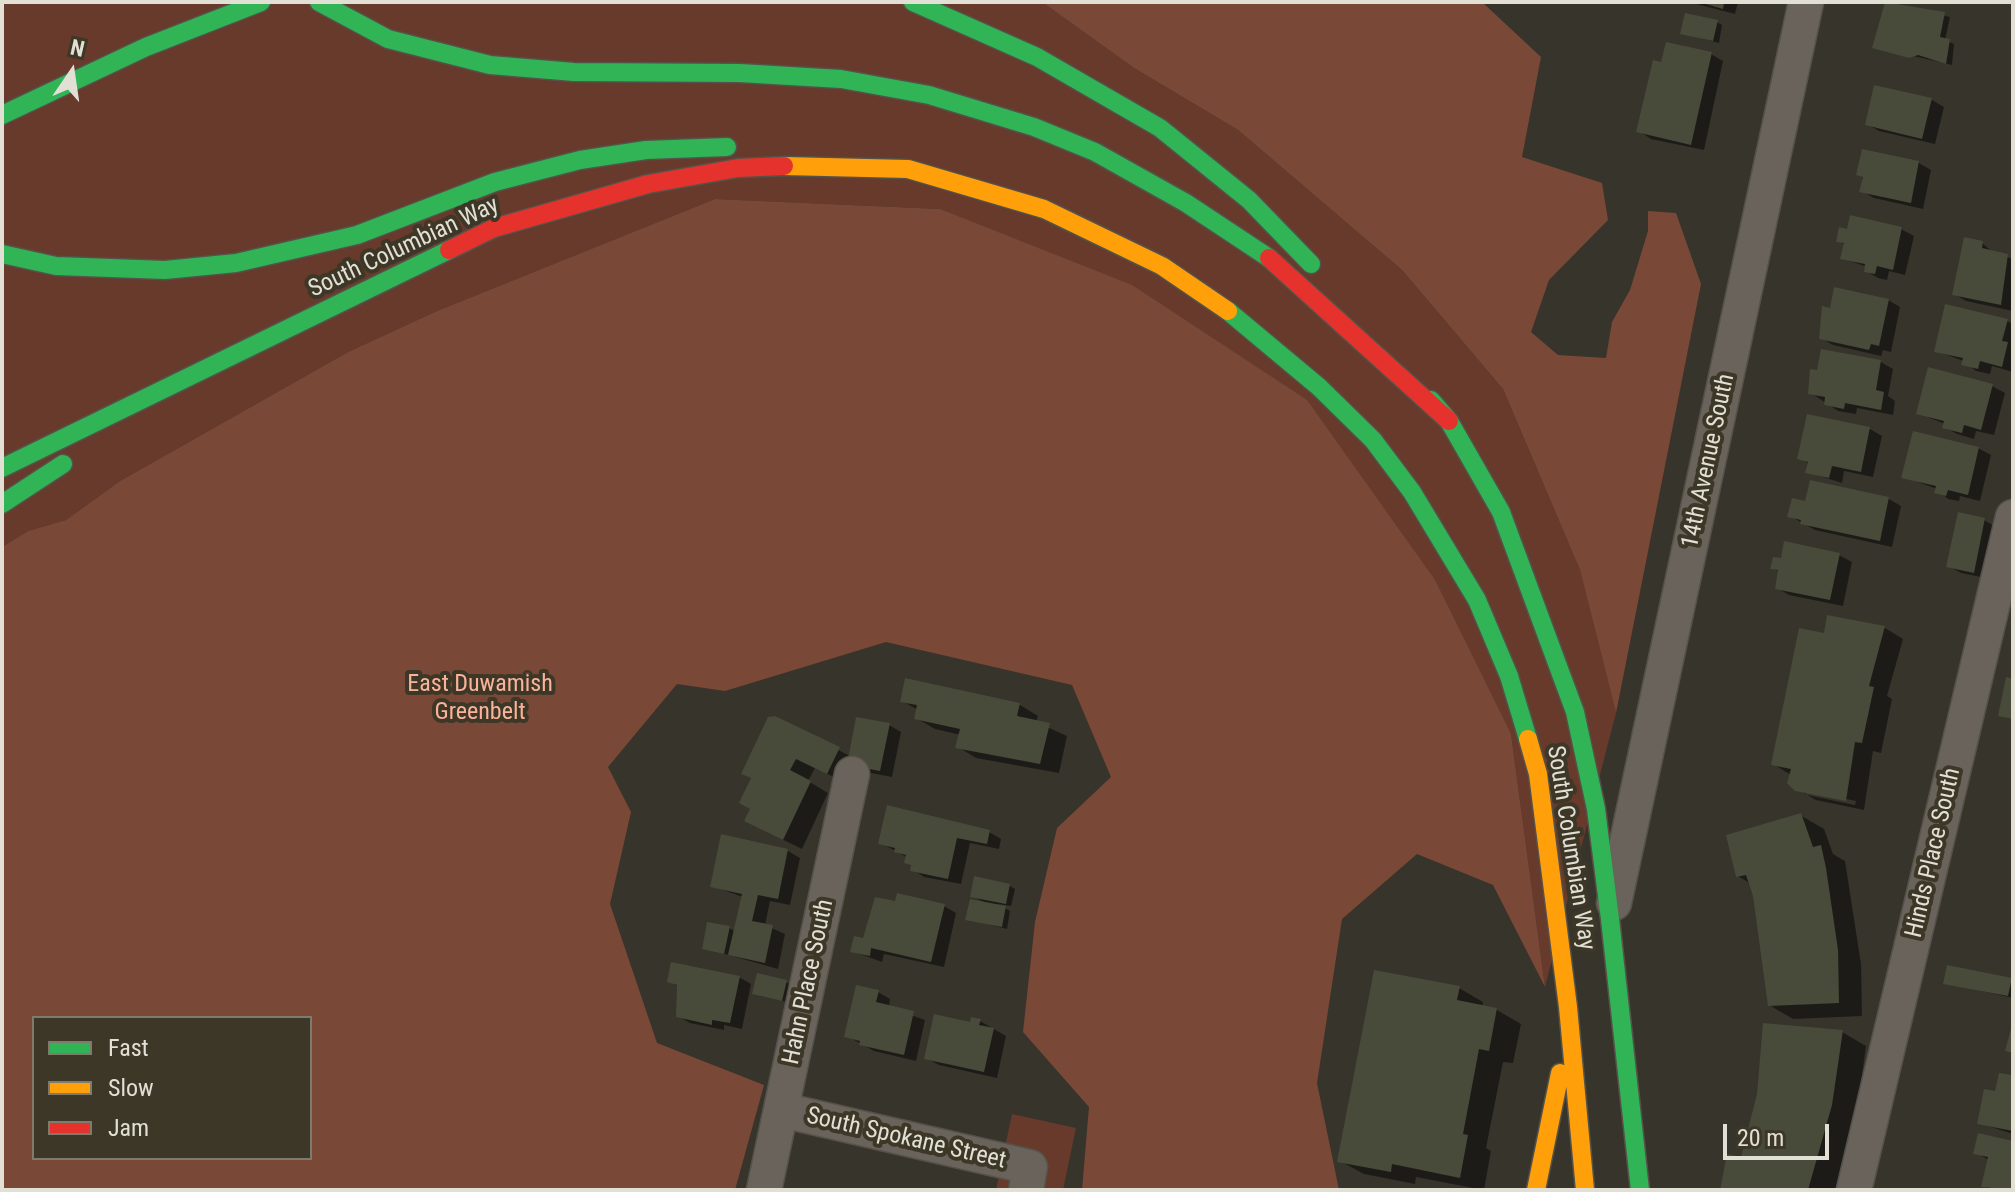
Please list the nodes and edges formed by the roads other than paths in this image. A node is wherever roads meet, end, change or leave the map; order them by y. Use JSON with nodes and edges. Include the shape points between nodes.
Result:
{"nodes":[{"id":1,"x":261,"y":2,"type":"edge"},
{"id":2,"x":319,"y":2,"type":"edge"},
{"id":3,"x":913,"y":2,"type":"edge"},
{"id":4,"x":1806,"y":2,"type":"edge"},
{"id":5,"x":146,"y":47,"type":"junction"},
{"id":6,"x":2,"y":115,"type":"edge"},
{"id":7,"x":15,"y":131,"type":"dead end"},
{"id":8,"x":908,"y":169,"type":"junction"},
{"id":9,"x":2,"y":254,"type":"edge"},
{"id":10,"x":1322,"y":275,"type":"dead end"},
{"id":11,"x":1352,"y":308,"type":"dead end"},
{"id":12,"x":216,"y":365,"type":"junction"},
{"id":13,"x":1449,"y":421,"type":"junction"},
{"id":14,"x":2,"y":468,"type":"edge"},
{"id":15,"x":2,"y":504,"type":"edge"},
{"id":16,"x":2013,"y":517,"type":"edge"},
{"id":17,"x":852,"y":774,"type":"dead end"},
{"id":18,"x":1610,"y":919,"type":"junction"},
{"id":19,"x":1568,"y":1007,"type":"junction"},
{"id":20,"x":782,"y":1110,"type":"junction"},
{"id":21,"x":1028,"y":1179,"type":"edge"},
{"id":22,"x":764,"y":1190,"type":"edge"},
{"id":23,"x":1536,"y":1190,"type":"edge"},
{"id":24,"x":1585,"y":1190,"type":"edge"},
{"id":25,"x":1640,"y":1190,"type":"edge"},
{"id":26,"x":1854,"y":1190,"type":"edge"}],
"edges":[{"from":1,"to":5,"type":"main road"},
{"from":2,"to":13,"type":"main road","via":[[388,39],[490,65],[841,79],[929,95],[1034,127],[1095,152],[1267,257]]},
{"from":3,"to":10,"type":"main road","via":[[1037,57],[1160,128],[1249,200]]},
{"from":4,"to":18,"type":"street","name":"14th Avenue South"},
{"from":5,"to":6,"type":"main road"},
{"from":5,"to":7,"type":"main road"},
{"from":8,"to":9,"type":"main road","via":[[748,148],[646,150],[495,182],[357,235],[236,263],[165,270],[56,266]]},
{"from":8,"to":12,"type":"main road","name":"South Columbian Way","via":[[738,168],[561,207],[494,228]]},
{"from":8,"to":19,"type":"main road","name":"South Columbian Way","via":[[1044,209],[1162,266],[1277,350],[1373,440],[1445,542],[1509,676],[1528,734],[1546,823]]},
{"from":11,"to":13,"type":"main road"},
{"from":12,"to":14,"type":"main road"},
{"from":12,"to":15,"type":"main road"},
{"from":13,"to":18,"type":"main road","name":"South Columbian Way","via":[[1501,512],[1575,712],[1596,809]]},
{"from":16,"to":26,"type":"street","name":"Hinds Place South"},
{"from":17,"to":20,"type":"street","name":"Hahn Place South"},
{"from":18,"to":25,"type":"main road","name":"South Columbian Way"},
{"from":19,"to":23,"type":"main road"},
{"from":19,"to":24,"type":"main road","name":"South Columbian Way"},
{"from":20,"to":21,"type":"street","name":"South Spokane Street"},
{"from":20,"to":22,"type":"street","name":"Hahn Place South"}]}
